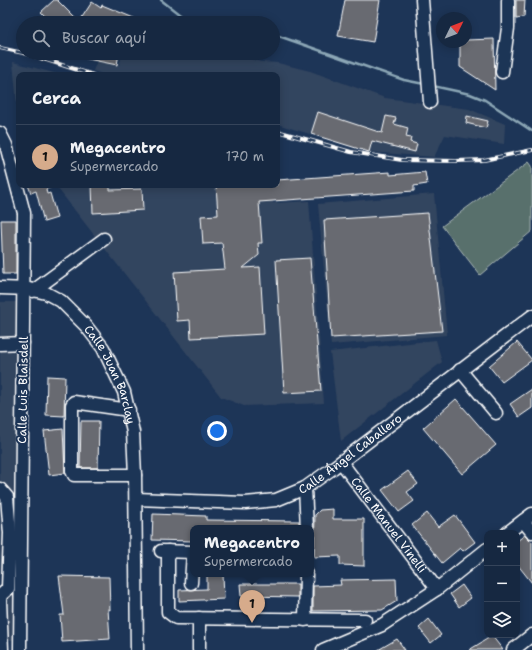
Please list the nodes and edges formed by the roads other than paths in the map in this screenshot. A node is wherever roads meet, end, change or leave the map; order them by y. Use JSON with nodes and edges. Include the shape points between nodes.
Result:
{"nodes":[{"id":1,"x":422,"y":0,"type":"edge"},
{"id":2,"x":508,"y":0,"type":"edge"},
{"id":3,"x":502,"y":72,"type":"dead end"},
{"id":4,"x":430,"y":97,"type":"dead end"},
{"id":5,"x":0,"y":133,"type":"edge"},
{"id":6,"x":16,"y":183,"type":"edge"},
{"id":7,"x":17,"y":188,"type":"edge"},
{"id":8,"x":104,"y":239,"type":"dead end"},
{"id":9,"x":0,"y":288,"type":"edge"},
{"id":10,"x":29,"y":289,"type":"junction"},
{"id":11,"x":532,"y":316,"type":"edge"},
{"id":12,"x":23,"y":343,"type":"junction"},
{"id":13,"x":0,"y":344,"type":"edge"},
{"id":14,"x":460,"y":370,"type":"junction"},
{"id":15,"x":129,"y":410,"type":"junction"},
{"id":16,"x":496,"y":413,"type":"dead end"},
{"id":17,"x":341,"y":462,"type":"junction"},
{"id":18,"x":136,"y":475,"type":"junction"},
{"id":19,"x":305,"y":488,"type":"junction"},
{"id":20,"x":0,"y":489,"type":"edge"},
{"id":21,"x":136,"y":499,"type":"junction"},
{"id":22,"x":527,"y":517,"type":"edge"},
{"id":23,"x":307,"y":525,"type":"edge"},
{"id":24,"x":511,"y":530,"type":"edge"},
{"id":25,"x":532,"y":532,"type":"edge"},
{"id":26,"x":484,"y":551,"type":"edge"},
{"id":27,"x":190,"y":552,"type":"edge"},
{"id":28,"x":191,"y":577,"type":"edge"},
{"id":29,"x":306,"y":577,"type":"edge"},
{"id":30,"x":191,"y":583,"type":"dead end"},
{"id":31,"x":437,"y":588,"type":"junction"},
{"id":32,"x":199,"y":618,"type":"junction"},
{"id":33,"x":306,"y":620,"type":"junction"},
{"id":34,"x":365,"y":620,"type":"dead end"},
{"id":35,"x":532,"y":636,"type":"edge"},
{"id":36,"x":2,"y":650,"type":"edge"},
{"id":37,"x":20,"y":650,"type":"edge"},
{"id":38,"x":137,"y":650,"type":"edge"},
{"id":39,"x":200,"y":650,"type":"edge"},
{"id":40,"x":323,"y":650,"type":"edge"},
{"id":41,"x":513,"y":650,"type":"edge"}],
"edges":[{"from":1,"to":4,"type":"street"},
{"from":2,"to":3,"type":"street","via":[[508,28]]},
{"from":5,"to":6,"type":"street","name":"Calle Luis Blaisdell","via":[[6,145]]},
{"from":7,"to":10,"type":"street","name":"Calle Luis Blaisdell","via":[[24,213]]},
{"from":8,"to":10,"type":"street"},
{"from":9,"to":10,"type":"street","name":"Calle Juan Barclay"},
{"from":10,"to":12,"type":"street","name":"Calle Luis Blaisdell"},
{"from":10,"to":15,"type":"street","name":"Calle Juan Barclay","via":[[61,301],[86,326],[103,348],[115,371]]},
{"from":11,"to":14,"type":"street","name":"Calle Ángel Caballero"},
{"from":12,"to":13,"type":"street"},
{"from":12,"to":37,"type":"street","name":"Calle Luis Blaisdell"},
{"from":14,"to":16,"type":"street"},
{"from":14,"to":17,"type":"street","name":"Calle Ángel Caballero"},
{"from":15,"to":18,"type":"street","name":"Calle Juan Barclay"},
{"from":15,"to":18,"type":"street","via":[[74,402],[72,471],[74,474]]},
{"from":17,"to":19,"type":"street","name":"Calle Ángel Caballero"},
{"from":17,"to":31,"type":"street","name":"Calle Manuel Vinelli"},
{"from":18,"to":21,"type":"street","name":"Calle Juan Barclay"},
{"from":19,"to":21,"type":"street","name":"Calle Ángel Caballero","via":[[276,500],[262,502]]},
{"from":19,"to":23,"type":"street"},
{"from":20,"to":36,"type":"street","via":[[7,497],[10,533],[8,589],[1,595],[0,600]]},
{"from":21,"to":38,"type":"street","name":"Calle Juan Barclay"},
{"from":22,"to":24,"type":"street"},
{"from":22,"to":25,"type":"street"},
{"from":26,"to":31,"type":"street"},
{"from":27,"to":32,"type":"street","via":[[164,551],[168,612],[176,618]]},
{"from":28,"to":30,"type":"street"},
{"from":29,"to":33,"type":"street"},
{"from":31,"to":40,"type":"street","via":[[382,625]]},
{"from":32,"to":33,"type":"street"},
{"from":32,"to":39,"type":"street"},
{"from":33,"to":34,"type":"street"},
{"from":35,"to":41,"type":"street"}]}
